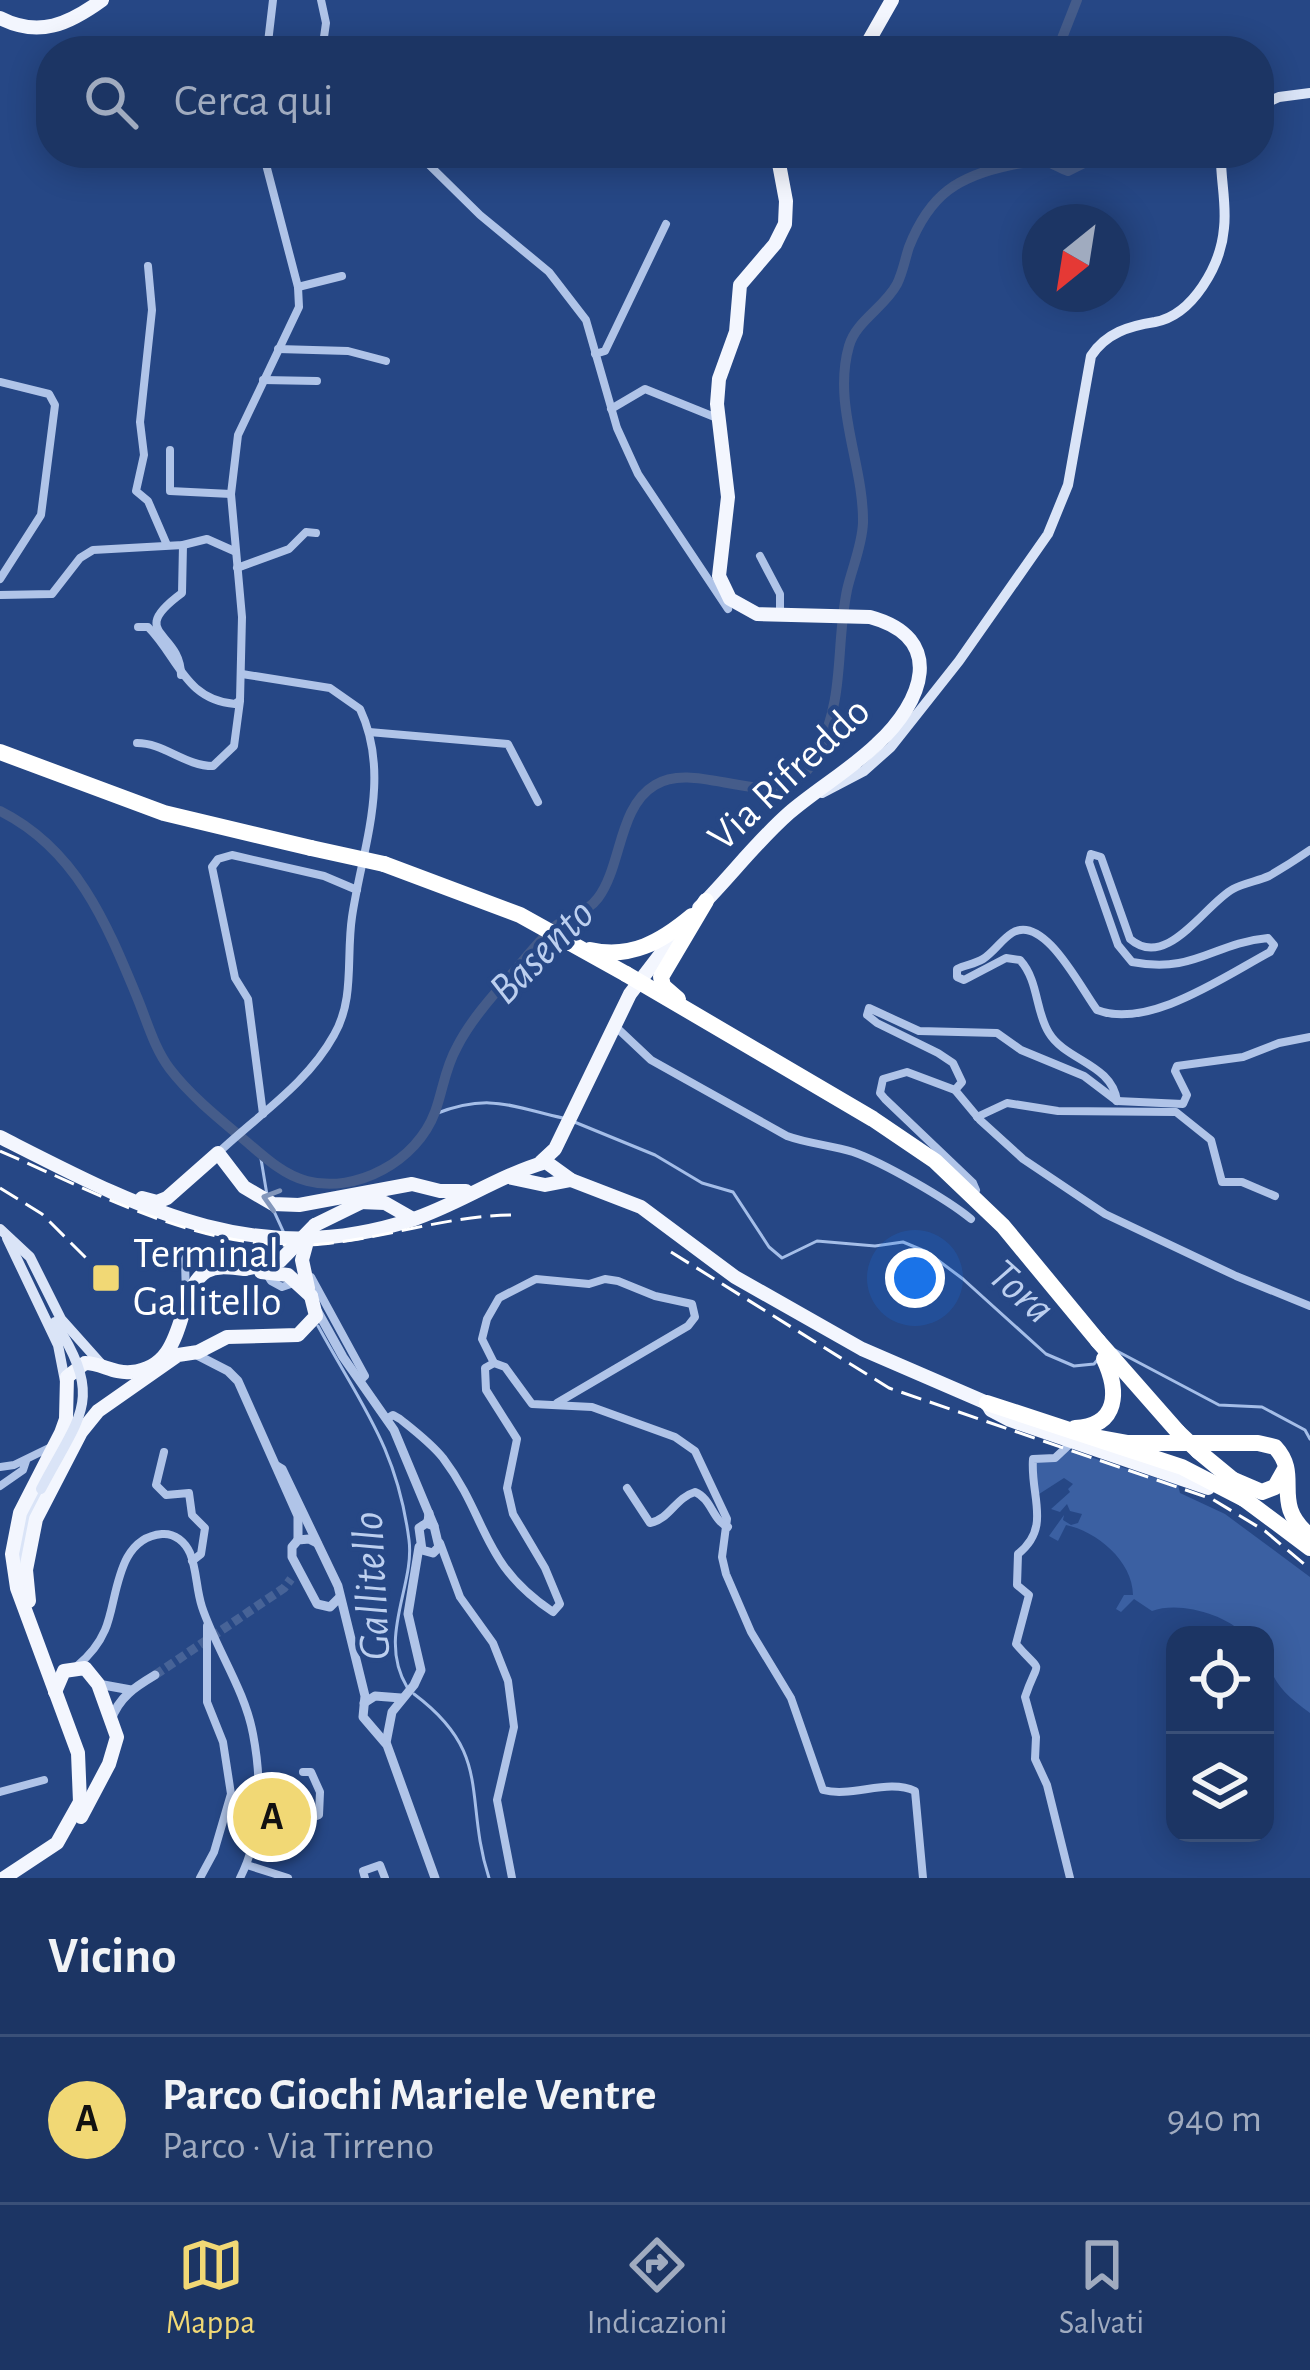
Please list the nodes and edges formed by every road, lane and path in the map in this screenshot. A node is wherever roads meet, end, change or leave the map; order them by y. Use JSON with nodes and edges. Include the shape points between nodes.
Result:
{"nodes":[{"id":1,"x":102,"y":0,"type":"edge"},
{"id":2,"x":273,"y":0,"type":"edge"},
{"id":3,"x":321,"y":0,"type":"edge"},
{"id":4,"x":892,"y":0,"type":"edge"},
{"id":5,"x":0,"y":18,"type":"edge"},
{"id":6,"x":268,"y":36,"type":"edge"},
{"id":7,"x":324,"y":36,"type":"edge"},
{"id":8,"x":872,"y":36,"type":"edge"},
{"id":9,"x":1310,"y":93,"type":"edge"},
{"id":10,"x":1274,"y":99,"type":"edge"},
{"id":11,"x":266,"y":168,"type":"edge"},
{"id":12,"x":432,"y":168,"type":"edge"},
{"id":13,"x":780,"y":168,"type":"edge"},
{"id":14,"x":1222,"y":168,"type":"edge"},
{"id":15,"x":666,"y":224,"type":"dead end"},
{"id":16,"x":148,"y":266,"type":"dead end"},
{"id":17,"x":342,"y":276,"type":"dead end"},
{"id":18,"x":298,"y":287,"type":"junction"},
{"id":19,"x":278,"y":349,"type":"junction"},
{"id":20,"x":596,"y":354,"type":"junction"},
{"id":21,"x":386,"y":361,"type":"dead end"},
{"id":22,"x":263,"y":380,"type":"junction"},
{"id":23,"x":317,"y":381,"type":"dead end"},
{"id":24,"x":0,"y":382,"type":"edge"},
{"id":25,"x":611,"y":409,"type":"junction"},
{"id":26,"x":718,"y":418,"type":"junction"},
{"id":27,"x":170,"y":450,"type":"dead end"},
{"id":28,"x":231,"y":494,"type":"junction"},
{"id":29,"x":316,"y":533,"type":"dead end"},
{"id":30,"x":167,"y":545,"type":"junction"},
{"id":31,"x":183,"y":545,"type":"junction"},
{"id":32,"x":235,"y":552,"type":"junction"},
{"id":33,"x":760,"y":556,"type":"dead end"},
{"id":34,"x":237,"y":568,"type":"junction"},
{"id":35,"x":0,"y":579,"type":"edge"},
{"id":36,"x":0,"y":596,"type":"edge"},
{"id":37,"x":728,"y":608,"type":"dead end"},
{"id":38,"x":780,"y":617,"type":"junction"},
{"id":39,"x":139,"y":627,"type":"dead end"},
{"id":40,"x":242,"y":674,"type":"junction"},
{"id":41,"x":182,"y":675,"type":"junction"},
{"id":42,"x":240,"y":700,"type":"junction"},
{"id":43,"x":369,"y":732,"type":"junction"},
{"id":44,"x":136,"y":743,"type":"dead end"},
{"id":45,"x":0,"y":755,"type":"edge"},
{"id":46,"x":818,"y":792,"type":"junction"},
{"id":47,"x":538,"y":802,"type":"dead end"},
{"id":48,"x":1310,"y":850,"type":"edge"},
{"id":49,"x":357,"y":890,"type":"junction"},
{"id":50,"x":706,"y":901,"type":"junction"},
{"id":51,"x":692,"y":916,"type":"junction"},
{"id":52,"x":573,"y":948,"type":"junction"},
{"id":53,"x":624,"y":977,"type":"junction"},
{"id":54,"x":615,"y":1027,"type":"junction"},
{"id":55,"x":1310,"y":1037,"type":"edge"},
{"id":56,"x":754,"y":1049,"type":"junction"},
{"id":57,"x":956,"y":1090,"type":"junction"},
{"id":58,"x":1117,"y":1101,"type":"junction"},
{"id":59,"x":1159,"y":1102,"type":"junction"},
{"id":60,"x":1176,"y":1112,"type":"junction"},
{"id":61,"x":263,"y":1114,"type":"junction"},
{"id":62,"x":977,"y":1117,"type":"junction"},
{"id":63,"x":0,"y":1137,"type":"edge"},
{"id":64,"x":218,"y":1153,"type":"junction"},
{"id":65,"x":546,"y":1172,"type":"junction"},
{"id":66,"x":424,"y":1188,"type":"junction"},
{"id":67,"x":976,"y":1190,"type":"dead end"},
{"id":68,"x":470,"y":1191,"type":"junction"},
{"id":69,"x":120,"y":1193,"type":"junction"},
{"id":70,"x":386,"y":1196,"type":"junction"},
{"id":71,"x":1275,"y":1196,"type":"dead end"},
{"id":72,"x":163,"y":1201,"type":"junction"},
{"id":73,"x":970,"y":1214,"type":"dead end"},
{"id":74,"x":171,"y":1216,"type":"junction"},
{"id":75,"x":418,"y":1217,"type":"junction"},
{"id":76,"x":2,"y":1231,"type":"edge"},
{"id":77,"x":312,"y":1232,"type":"junction"},
{"id":78,"x":201,"y":1251,"type":"junction"},
{"id":79,"x":244,"y":1269,"type":"junction"},
{"id":80,"x":205,"y":1272,"type":"junction"},
{"id":81,"x":313,"y":1301,"type":"junction"},
{"id":82,"x":186,"y":1302,"type":"junction"},
{"id":83,"x":1310,"y":1306,"type":"edge"},
{"id":84,"x":193,"y":1353,"type":"junction"},
{"id":85,"x":494,"y":1363,"type":"junction"},
{"id":86,"x":1112,"y":1366,"type":"junction"},
{"id":87,"x":105,"y":1368,"type":"junction"},
{"id":88,"x":65,"y":1381,"type":"junction"},
{"id":89,"x":360,"y":1381,"type":"junction"},
{"id":90,"x":67,"y":1398,"type":"junction"},
{"id":91,"x":111,"y":1399,"type":"junction"},
{"id":92,"x":987,"y":1403,"type":"joint"},
{"id":93,"x":556,"y":1404,"type":"junction"},
{"id":94,"x":98,"y":1411,"type":"junction"},
{"id":95,"x":388,"y":1418,"type":"junction"},
{"id":96,"x":1095,"y":1437,"type":"junction"},
{"id":97,"x":1069,"y":1438,"type":"junction"},
{"id":98,"x":1192,"y":1451,"type":"junction"},
{"id":99,"x":164,"y":1452,"type":"dead end"},
{"id":100,"x":35,"y":1461,"type":"junction"},
{"id":101,"x":1286,"y":1464,"type":"junction"},
{"id":102,"x":277,"y":1466,"type":"junction"},
{"id":103,"x":0,"y":1467,"type":"edge"},
{"id":104,"x":1223,"y":1473,"type":"junction"},
{"id":105,"x":0,"y":1486,"type":"edge"},
{"id":106,"x":627,"y":1488,"type":"dead end"},
{"id":107,"x":1244,"y":1499,"type":"junction"},
{"id":108,"x":430,"y":1520,"type":"junction"},
{"id":109,"x":728,"y":1527,"type":"junction"},
{"id":110,"x":1310,"y":1538,"type":"edge"},
{"id":111,"x":298,"y":1540,"type":"junction"},
{"id":112,"x":317,"y":1543,"type":"junction"},
{"id":113,"x":419,"y":1547,"type":"junction"},
{"id":114,"x":435,"y":1550,"type":"junction"},
{"id":115,"x":1310,"y":1553,"type":"edge"},
{"id":116,"x":192,"y":1561,"type":"junction"},
{"id":117,"x":296,"y":1564,"type":"junction"},
{"id":118,"x":417,"y":1573,"type":"junction"},
{"id":119,"x":312,"y":1596,"type":"junction"},
{"id":120,"x":340,"y":1596,"type":"junction"},
{"id":121,"x":25,"y":1603,"type":"junction"},
{"id":122,"x":325,"y":1607,"type":"junction"},
{"id":123,"x":206,"y":1618,"type":"junction"},
{"id":124,"x":32,"y":1624,"type":"junction"},
{"id":125,"x":346,"y":1628,"type":"junction"},
{"id":126,"x":41,"y":1649,"type":"junction"},
{"id":127,"x":94,"y":1650,"type":"junction"},
{"id":128,"x":224,"y":1660,"type":"junction"},
{"id":129,"x":72,"y":1667,"type":"junction"},
{"id":130,"x":208,"y":1671,"type":"junction"},
{"id":131,"x":359,"y":1673,"type":"junction"},
{"id":132,"x":154,"y":1675,"type":"tunnel mouth"},
{"id":133,"x":95,"y":1679,"type":"junction"},
{"id":134,"x":130,"y":1690,"type":"junction"},
{"id":135,"x":55,"y":1692,"type":"junction"},
{"id":136,"x":381,"y":1697,"type":"junction"},
{"id":137,"x":401,"y":1698,"type":"junction"},
{"id":138,"x":364,"y":1702,"type":"junction"},
{"id":139,"x":389,"y":1717,"type":"junction"},
{"id":140,"x":111,"y":1720,"type":"junction"},
{"id":141,"x":371,"y":1725,"type":"junction"},
{"id":142,"x":387,"y":1745,"type":"junction"},
{"id":143,"x":77,"y":1753,"type":"junction"},
{"id":144,"x":113,"y":1754,"type":"junction"},
{"id":145,"x":303,"y":1772,"type":"dead end"},
{"id":146,"x":44,"y":1780,"type":"dead end"},
{"id":147,"x":0,"y":1792,"type":"edge"},
{"id":148,"x":255,"y":1837,"type":"junction"},
{"id":149,"x":247,"y":1865,"type":"junction"},
{"id":150,"x":4,"y":1878,"type":"edge"},
{"id":151,"x":18,"y":1878,"type":"edge"},
{"id":152,"x":200,"y":1878,"type":"edge"},
{"id":153,"x":240,"y":1878,"type":"edge"},
{"id":154,"x":288,"y":1878,"type":"edge"},
{"id":155,"x":365,"y":1878,"type":"edge"},
{"id":156,"x":385,"y":1878,"type":"edge"},
{"id":157,"x":435,"y":1878,"type":"edge"},
{"id":158,"x":512,"y":1878,"type":"edge"},
{"id":159,"x":923,"y":1878,"type":"edge"},
{"id":160,"x":1070,"y":1878,"type":"edge"}],
"edges":[{"from":1,"to":5,"type":"main road","via":[[48,28]]},
{"from":2,"to":6,"type":"street"},
{"from":3,"to":7,"type":"street"},
{"from":4,"to":8,"type":"main road"},
{"from":9,"to":10,"type":"main road"},
{"from":11,"to":18,"type":"street"},
{"from":12,"to":20,"type":"street","via":[[549,272],[586,320]]},
{"from":13,"to":26,"type":"main road","name":"Via Rifreddo","via":[[785,224],[740,285]]},
{"from":14,"to":46,"type":"main road","via":[[1225,223],[1195,294],[1175,316],[1124,329],[1091,356],[1068,485],[1048,534],[891,747],[857,776]]},
{"from":15,"to":20,"type":"street"},
{"from":16,"to":30,"type":"street","via":[[152,310],[136,491]]},
{"from":17,"to":18,"type":"street"},
{"from":18,"to":19,"type":"street","via":[[298,316]]},
{"from":19,"to":21,"type":"street"},
{"from":19,"to":22,"type":"street"},
{"from":20,"to":25,"type":"street"},
{"from":22,"to":23,"type":"street"},
{"from":22,"to":28,"type":"street","via":[[240,427]]},
{"from":24,"to":35,"type":"street","via":[[49,394],[55,405],[41,515]]},
{"from":25,"to":26,"type":"street","via":[[645,389]]},
{"from":25,"to":37,"type":"street","via":[[638,474]]},
{"from":26,"to":38,"type":"main road","name":"Via Rifreddo","via":[[728,497],[720,584],[739,607]]},
{"from":27,"to":28,"type":"street","via":[[170,491]]},
{"from":28,"to":32,"type":"street"},
{"from":29,"to":34,"type":"street"},
{"from":30,"to":31,"type":"street"},
{"from":30,"to":36,"type":"street","via":[[93,550],[52,594]]},
{"from":31,"to":32,"type":"street","via":[[213,540]]},
{"from":31,"to":41,"type":"street","via":[[182,593],[156,616]]},
{"from":32,"to":34,"type":"street"},
{"from":33,"to":38,"type":"street","via":[[780,594]]},
{"from":34,"to":40,"type":"street"},
{"from":38,"to":46,"type":"main road","name":"Via Rifreddo","via":[[870,617],[910,637],[920,653],[920,675],[886,735]]},
{"from":39,"to":41,"type":"street","via":[[154,632]]},
{"from":40,"to":42,"type":"street"},
{"from":40,"to":43,"type":"street","via":[[331,688],[361,709]]},
{"from":41,"to":42,"type":"street","via":[[209,700]]},
{"from":42,"to":44,"type":"street","via":[[234,746],[213,766]]},
{"from":43,"to":47,"type":"street","via":[[508,744]]},
{"from":43,"to":49,"type":"street","via":[[372,828]]},
{"from":45,"to":52,"type":"highway","bridge":true,"via":[[164,813],[382,868]]},
{"from":46,"to":50,"type":"main road","name":"Via Rifreddo"},
{"from":48,"to":58,"type":"street","via":[[1233,889],[1186,931],[1150,947],[1130,939],[1101,857],[1091,854],[1118,945],[1132,962],[1182,965],[1238,943],[1268,938],[1274,945],[1161,1009],[1097,1010],[1028,929],[957,969],[964,980],[1020,959],[1049,1034],[1100,1072]]},
{"from":49,"to":61,"type":"street","via":[[338,1030]]},
{"from":49,"to":61,"type":"street","via":[[232,855],[212,867],[235,978],[248,999]]},
{"from":50,"to":51,"type":"main road","name":"Via Rifreddo"},
{"from":50,"to":56,"type":"highway","via":[[666,964],[663,986]]},
{"from":51,"to":52,"type":"highway","via":[[638,950]]},
{"from":51,"to":54,"type":"main road","via":[[642,975]]},
{"from":52,"to":53,"type":"highway"},
{"from":53,"to":56,"type":"highway","bridge":true},
{"from":53,"to":86,"type":"highway","bridge":true,"via":[[929,1165],[997,1230]]},
{"from":54,"to":65,"type":"main road"},
{"from":54,"to":73,"type":"street","via":[[662,1067],[787,1136],[885,1166]]},
{"from":55,"to":59,"type":"street","via":[[1243,1058],[1180,1064],[1175,1071],[1187,1101]]},
{"from":56,"to":86,"type":"highway","bridge":true,"via":[[960,1182]]},
{"from":57,"to":58,"type":"street","via":[[962,1082],[953,1063],[877,1023],[869,1008],[919,1031],[997,1033]]},
{"from":57,"to":62,"type":"street"},
{"from":57,"to":67,"type":"street","via":[[907,1072],[883,1079],[880,1093]]},
{"from":58,"to":59,"type":"street"},
{"from":59,"to":60,"type":"street"},
{"from":60,"to":62,"type":"street","via":[[1007,1103]]},
{"from":60,"to":71,"type":"street","via":[[1211,1140],[1222,1182]]},
{"from":61,"to":64,"type":"street"},
{"from":62,"to":83,"type":"street","via":[[1105,1214]]},
{"from":63,"to":69,"type":"main road"},
{"from":70,"to":64,"type":"main road","one_way":true,"via":[[273,1204],[244,1187]]},
{"from":64,"to":72,"type":"main road"},
{"from":65,"to":68,"type":"main road"},
{"from":65,"to":92,"type":"main road","via":[[641,1207],[735,1277],[863,1349]]},
{"from":66,"to":68,"type":"main road"},
{"from":66,"to":70,"type":"main road","via":[[412,1184]]},
{"from":66,"to":75,"type":"main road","via":[[429,1199]]},
{"from":68,"to":75,"type":"main road"},
{"from":69,"to":72,"type":"main road"},
{"from":69,"to":74,"type":"main road"},
{"from":70,"to":75,"type":"main road"},
{"from":70,"to":77,"type":"main road"},
{"from":72,"to":74,"type":"main road"},
{"from":74,"to":77,"type":"main road","via":[[266,1239]]},
{"from":75,"to":77,"type":"main road","via":[[361,1232]]},
{"from":76,"to":87,"type":"main road","via":[[30,1257],[61,1319]]},
{"from":76,"to":88,"type":"main road","via":[[58,1345]]},
{"from":76,"to":121,"type":"main road","bridge":true,"via":[[80,1364],[84,1393],[27,1523],[20,1556]]},
{"from":77,"to":79,"type":"main road","bridge":true,"via":[[280,1261]]},
{"from":77,"to":81,"type":"main road","bridge":true,"via":[[302,1260]]},
{"from":78,"to":80,"type":"street","via":[[191,1256],[189,1272]]},
{"from":78,"to":82,"type":"street","via":[[186,1254]]},
{"from":78,"to":89,"type":"street","bridge":true,"via":[[256,1257],[271,1281],[286,1287],[306,1277],[316,1284]]},
{"from":79,"to":80,"type":"main road"},
{"from":79,"to":81,"type":"main road","bridge":true,"via":[[288,1275]]},
{"from":80,"to":82,"type":"main road"},
{"from":81,"to":84,"type":"main road","via":[[308,1329],[288,1338],[227,1337]]},
{"from":81,"to":89,"type":"street"},
{"from":82,"to":87,"type":"main road","via":[[182,1327],[156,1361],[133,1372]]},
{"from":84,"to":91,"type":"main road"},
{"from":84,"to":102,"type":"street","via":[[238,1381]]},
{"from":85,"to":93,"type":"street","via":[[532,1404]]},
{"from":85,"to":93,"type":"street","via":[[482,1334],[499,1298],[536,1279],[618,1281],[692,1304],[688,1326]]},
{"from":85,"to":95,"type":"street","via":[[483,1382],[517,1438],[507,1488],[513,1514],[557,1611],[508,1575],[439,1453],[400,1418]]},
{"from":86,"to":97,"type":"highway","via":[[1111,1406]]},
{"from":86,"to":98,"type":"highway","bridge":true},
{"from":87,"to":88,"type":"main road","via":[[80,1364]]},
{"from":87,"to":91,"type":"main road"},
{"from":88,"to":90,"type":"main road"},
{"from":89,"to":95,"type":"street"},
{"from":90,"to":94,"type":"main road"},
{"from":90,"to":100,"type":"main road","via":[[57,1443]]},
{"from":91,"to":94,"type":"main road"},
{"from":92,"to":97,"type":"highway"},
{"from":93,"to":109,"type":"street","via":[[619,1415],[686,1443]]},
{"from":94,"to":124,"type":"main road","via":[[36,1520],[26,1570]]},
{"from":95,"to":108,"type":"street"},
{"from":96,"to":97,"type":"highway"},
{"from":96,"to":101,"type":"highway","via":[[1258,1443],[1275,1447]]},
{"from":96,"to":107,"type":"highway","via":[[1200,1474]]},
{"from":97,"to":115,"type":"main road","via":[[1224,1496]]},
{"from":97,"to":160,"type":"street","via":[[1055,1458],[1033,1459],[1038,1517],[1035,1537],[1017,1558],[1017,1586],[1029,1595],[1016,1644],[1037,1663],[1025,1696]]},
{"from":98,"to":104,"type":"highway"},
{"from":98,"to":107,"type":"highway"},
{"from":99,"to":116,"type":"street","via":[[156,1485],[166,1495],[189,1493],[192,1515],[205,1528]]},
{"from":100,"to":103,"type":"street"},
{"from":100,"to":105,"type":"street"},
{"from":100,"to":121,"type":"main road","via":[[13,1535],[13,1573]]},
{"from":101,"to":104,"type":"highway","via":[[1280,1483],[1262,1492]]},
{"from":101,"to":110,"type":"highway","via":[[1289,1511]]},
{"from":102,"to":111,"type":"street","via":[[298,1516]]},
{"from":102,"to":112,"type":"street"},
{"from":104,"to":110,"type":"highway"},
{"from":106,"to":109,"type":"street","via":[[648,1522],[695,1492]]},
{"from":107,"to":115,"type":"highway"},
{"from":108,"to":113,"type":"street","via":[[417,1533]]},
{"from":108,"to":114,"type":"street"},
{"from":109,"to":159,"type":"street","via":[[726,1574],[790,1698],[823,1790],[915,1791]]},
{"from":111,"to":112,"type":"street"},
{"from":111,"to":117,"type":"street","via":[[291,1551]]},
{"from":112,"to":120,"type":"street"},
{"from":113,"to":114,"type":"street"},
{"from":113,"to":118,"type":"street"},
{"from":114,"to":118,"type":"street"},
{"from":114,"to":158,"type":"street","via":[[508,1681],[514,1727],[497,1800]]},
{"from":116,"to":123,"type":"street"},
{"from":116,"to":127,"type":"street","via":[[175,1535],[140,1545],[116,1577]]},
{"from":117,"to":119,"type":"street"},
{"from":117,"to":119,"type":"street","via":[[293,1583]]},
{"from":118,"to":137,"type":"street","via":[[408,1614],[421,1670]]},
{"from":119,"to":122,"type":"street"},
{"from":120,"to":122,"type":"street"},
{"from":120,"to":125,"type":"street"},
{"from":121,"to":124,"type":"main road"},
{"from":122,"to":125,"type":"street"},
{"from":123,"to":128,"type":"street"},
{"from":123,"to":130,"type":"street"},
{"from":124,"to":126,"type":"main road"},
{"from":125,"to":131,"type":"street"},
{"from":126,"to":129,"type":"main road"},
{"from":126,"to":135,"type":"main road"},
{"from":127,"to":129,"type":"street"},
{"from":127,"to":133,"type":"street"},
{"from":128,"to":130,"type":"street","via":[[216,1658]]},
{"from":128,"to":148,"type":"street","via":[[253,1731]]},
{"from":129,"to":133,"type":"main road"},
{"from":129,"to":135,"type":"main road"},
{"from":130,"to":152,"type":"street","via":[[207,1702],[224,1742],[230,1794]]},
{"from":131,"to":136,"type":"street"},
{"from":131,"to":138,"type":"street"},
{"from":132,"to":134,"type":"street"},
{"from":133,"to":134,"type":"street"},
{"from":133,"to":140,"type":"main road"},
{"from":134,"to":140,"type":"street"},
{"from":135,"to":143,"type":"main road"},
{"from":136,"to":137,"type":"street"},
{"from":136,"to":138,"type":"street"},
{"from":136,"to":139,"type":"street"},
{"from":137,"to":139,"type":"street"},
{"from":138,"to":141,"type":"street"},
{"from":139,"to":141,"type":"street"},
{"from":139,"to":142,"type":"street"},
{"from":140,"to":144,"type":"main road"},
{"from":141,"to":142,"type":"street"},
{"from":142,"to":157,"type":"street"},
{"from":143,"to":144,"type":"main road","via":[[96,1762]]},
{"from":143,"to":150,"type":"main road","via":[[80,1802],[65,1831]]},
{"from":144,"to":151,"type":"main road","via":[[62,1848]]},
{"from":145,"to":148,"type":"street","via":[[311,1772],[320,1792],[319,1815],[274,1839]]},
{"from":146,"to":147,"type":"street"},
{"from":148,"to":149,"type":"street"},
{"from":149,"to":153,"type":"street"},
{"from":149,"to":154,"type":"street"},
{"from":155,"to":156,"type":"street","via":[[363,1871],[380,1865]]}]}
